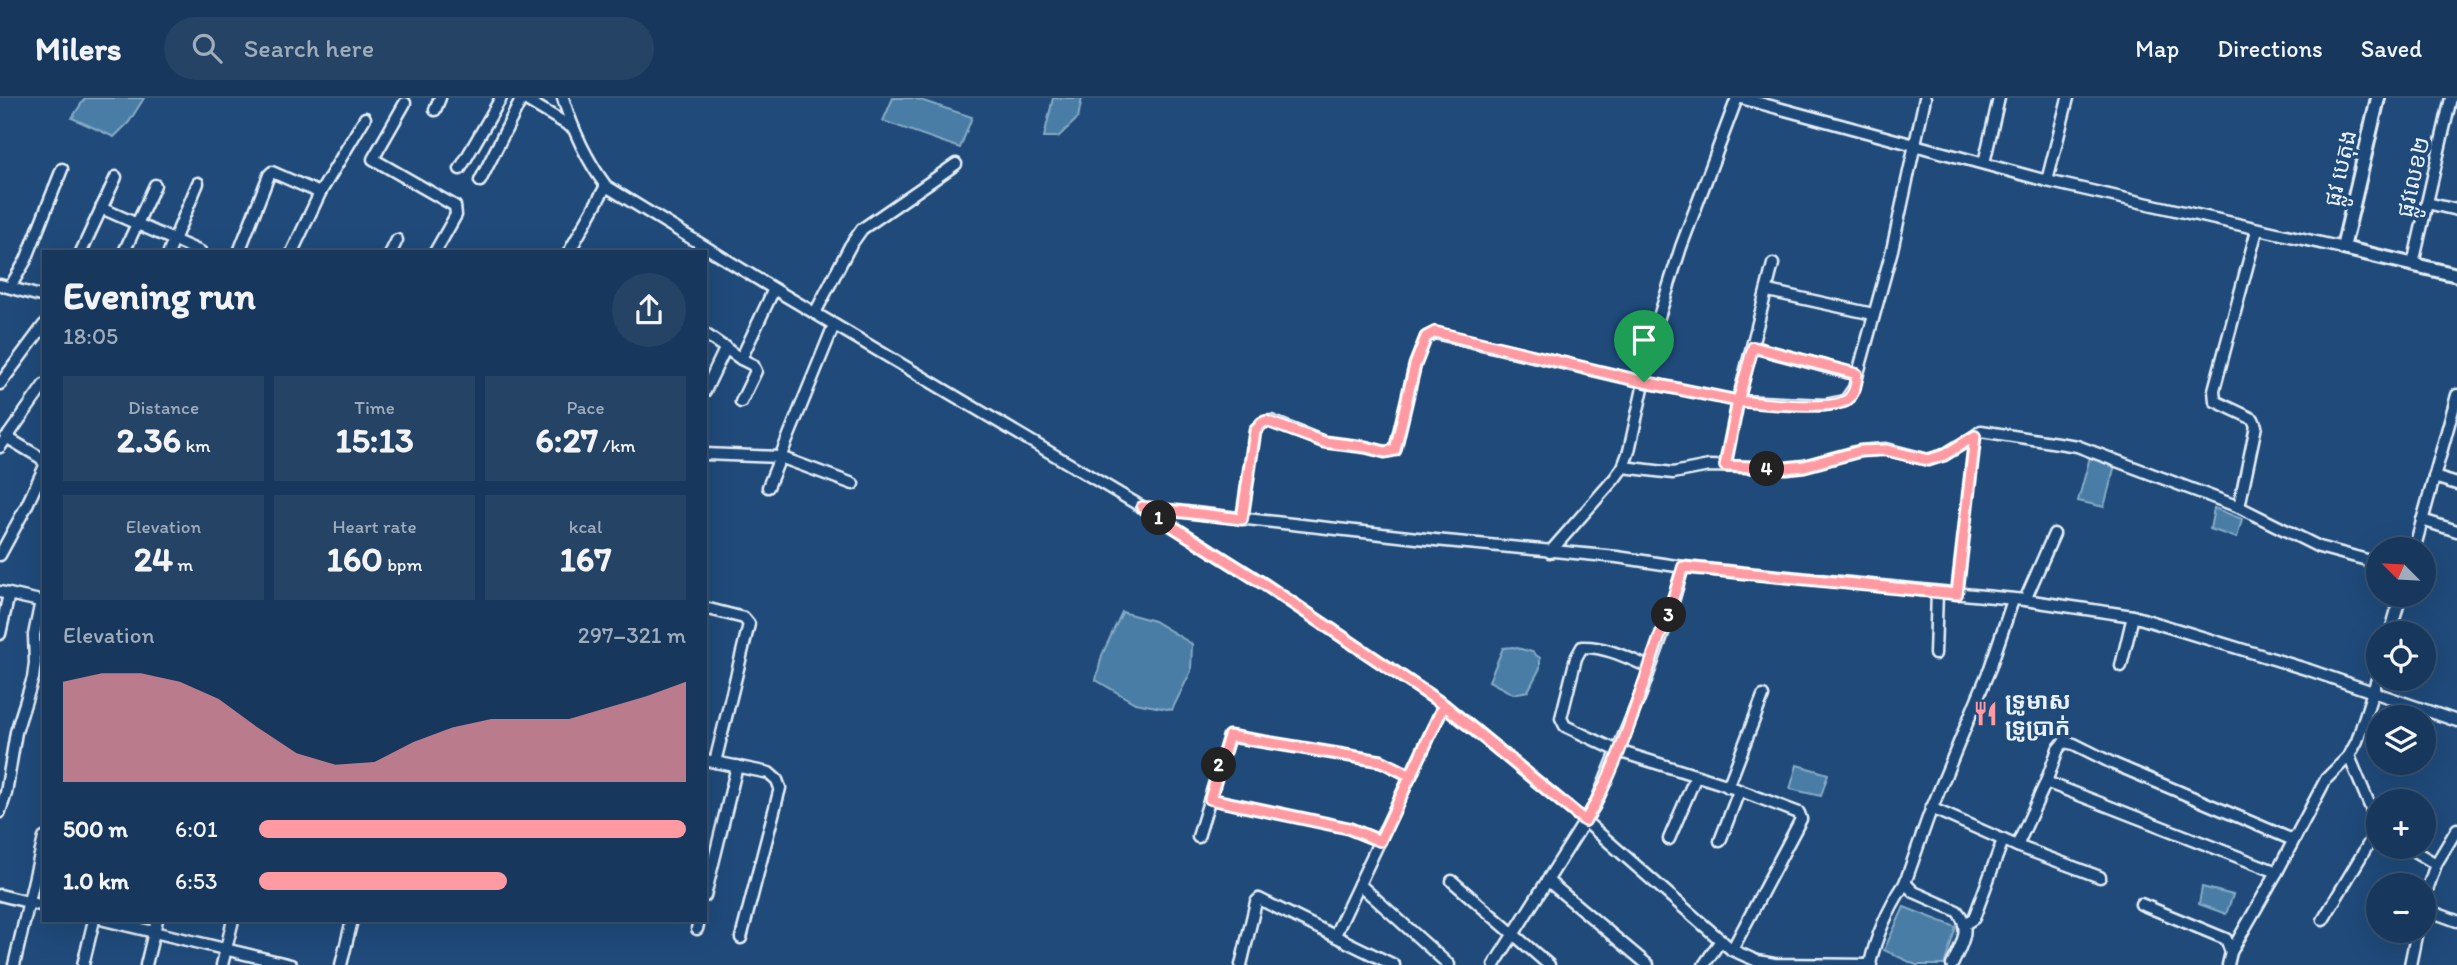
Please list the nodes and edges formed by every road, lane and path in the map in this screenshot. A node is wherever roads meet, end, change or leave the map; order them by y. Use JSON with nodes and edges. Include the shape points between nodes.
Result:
{"nodes":[{"id":1,"x":440,"y":98,"type":"edge"},
{"id":2,"x":501,"y":98,"type":"edge"},
{"id":3,"x":522,"y":98,"type":"edge"},
{"id":4,"x":563,"y":98,"type":"edge"},
{"id":5,"x":1739,"y":98,"type":"edge"},
{"id":6,"x":1926,"y":98,"type":"edge"},
{"id":7,"x":1999,"y":98,"type":"edge"},
{"id":8,"x":2068,"y":98,"type":"edge"},
{"id":9,"x":2378,"y":98,"type":"edge"},
{"id":10,"x":2451,"y":98,"type":"edge"},
{"id":11,"x":405,"y":103,"type":"dead end"},
{"id":12,"x":435,"y":110,"type":"dead end"},
{"id":13,"x":365,"y":118,"type":"dead end"},
{"id":14,"x":573,"y":128,"type":"junction"},
{"id":15,"x":1916,"y":145,"type":"junction"},
{"id":16,"x":1984,"y":163,"type":"junction"},
{"id":17,"x":956,"y":164,"type":"dead end"},
{"id":18,"x":62,"y":169,"type":"dead end"},
{"id":19,"x":460,"y":169,"type":"dead end"},
{"id":20,"x":116,"y":177,"type":"dead end"},
{"id":21,"x":480,"y":181,"type":"dead end"},
{"id":22,"x":2047,"y":181,"type":"junction"},
{"id":23,"x":198,"y":183,"type":"dead end"},
{"id":24,"x":155,"y":184,"type":"dead end"},
{"id":25,"x":606,"y":186,"type":"junction"},
{"id":26,"x":320,"y":193,"type":"junction"},
{"id":27,"x":2427,"y":203,"type":"junction"},
{"id":28,"x":101,"y":208,"type":"junction"},
{"id":29,"x":2457,"y":210,"type":"edge"},
{"id":30,"x":138,"y":223,"type":"junction"},
{"id":31,"x":2257,"y":230,"type":"junction"},
{"id":32,"x":174,"y":240,"type":"junction"},
{"id":33,"x":397,"y":240,"type":"dead end"},
{"id":34,"x":2343,"y":248,"type":"junction"},
{"id":35,"x":82,"y":250,"type":"edge"},
{"id":36,"x":126,"y":250,"type":"edge"},
{"id":37,"x":170,"y":250,"type":"edge"},
{"id":38,"x":196,"y":250,"type":"edge"},
{"id":39,"x":240,"y":250,"type":"edge"},
{"id":40,"x":293,"y":250,"type":"edge"},
{"id":41,"x":392,"y":250,"type":"edge"},
{"id":42,"x":436,"y":250,"type":"edge"},
{"id":43,"x":570,"y":250,"type":"edge"},
{"id":44,"x":717,"y":253,"type":"junction"},
{"id":45,"x":707,"y":259,"type":"edge"},
{"id":46,"x":1773,"y":264,"type":"dead end"},
{"id":47,"x":2413,"y":264,"type":"junction"},
{"id":48,"x":2457,"y":275,"type":"edge"},
{"id":49,"x":5,"y":286,"type":"edge"},
{"id":50,"x":774,"y":289,"type":"junction"},
{"id":51,"x":1768,"y":291,"type":"junction"},
{"id":52,"x":42,"y":296,"type":"edge"},
{"id":53,"x":815,"y":313,"type":"junction"},
{"id":54,"x":1873,"y":314,"type":"junction"},
{"id":55,"x":834,"y":325,"type":"junction"},
{"id":56,"x":42,"y":328,"type":"edge"},
{"id":57,"x":707,"y":335,"type":"edge"},
{"id":58,"x":726,"y":347,"type":"junction"},
{"id":59,"x":1753,"y":347,"type":"junction"},
{"id":60,"x":741,"y":359,"type":"junction"},
{"id":61,"x":1857,"y":374,"type":"junction"},
{"id":62,"x":1644,"y":382,"type":"junction"},
{"id":63,"x":0,"y":384,"type":"edge"},
{"id":64,"x":707,"y":387,"type":"edge"},
{"id":65,"x":42,"y":388,"type":"edge"},
{"id":66,"x":2457,"y":395,"type":"edge"},
{"id":67,"x":1738,"y":401,"type":"junction"},
{"id":68,"x":741,"y":402,"type":"dead end"},
{"id":69,"x":1975,"y":436,"type":"junction"},
{"id":70,"x":6,"y":437,"type":"junction"},
{"id":71,"x":0,"y":447,"type":"edge"},
{"id":72,"x":707,"y":454,"type":"edge"},
{"id":73,"x":780,"y":457,"type":"junction"},
{"id":74,"x":42,"y":459,"type":"edge"},
{"id":75,"x":1725,"y":466,"type":"junction"},
{"id":76,"x":1623,"y":467,"type":"junction"},
{"id":77,"x":42,"y":472,"type":"edge"},
{"id":78,"x":2434,"y":477,"type":"junction"},
{"id":79,"x":853,"y":484,"type":"dead end"},
{"id":80,"x":2457,"y":484,"type":"edge"},
{"id":81,"x":768,"y":487,"type":"dead end"},
{"id":82,"x":1142,"y":507,"type":"junction"},
{"id":83,"x":2239,"y":507,"type":"junction"},
{"id":84,"x":1242,"y":519,"type":"junction"},
{"id":85,"x":2422,"y":520,"type":"junction"},
{"id":86,"x":2457,"y":531,"type":"edge"},
{"id":87,"x":2054,"y":534,"type":"dead end"},
{"id":88,"x":2417,"y":537,"type":"edge"},
{"id":89,"x":1550,"y":552,"type":"junction"},
{"id":90,"x":0,"y":555,"type":"edge"},
{"id":91,"x":2366,"y":560,"type":"edge"},
{"id":92,"x":1683,"y":567,"type":"junction"},
{"id":93,"x":1937,"y":592,"type":"junction"},
{"id":94,"x":5,"y":593,"type":"edge"},
{"id":95,"x":1957,"y":594,"type":"junction"},
{"id":96,"x":2013,"y":600,"type":"junction"},
{"id":97,"x":2025,"y":600,"type":"junction"},
{"id":98,"x":42,"y":601,"type":"edge"},
{"id":99,"x":707,"y":605,"type":"edge"},
{"id":100,"x":2133,"y":616,"type":"junction"},
{"id":101,"x":0,"y":634,"type":"edge"},
{"id":102,"x":1935,"y":654,"type":"dead end"},
{"id":103,"x":2121,"y":666,"type":"dead end"},
{"id":104,"x":1649,"y":667,"type":"junction"},
{"id":105,"x":2374,"y":691,"type":"edge"},
{"id":106,"x":2373,"y":694,"type":"junction"},
{"id":107,"x":1763,"y":696,"type":"dead end"},
{"id":108,"x":1444,"y":705,"type":"junction"},
{"id":109,"x":2457,"y":721,"type":"edge"},
{"id":110,"x":1618,"y":751,"type":"junction"},
{"id":111,"x":2349,"y":756,"type":"junction"},
{"id":112,"x":710,"y":761,"type":"edge"},
{"id":113,"x":737,"y":766,"type":"junction"},
{"id":114,"x":1411,"y":776,"type":"junction"},
{"id":115,"x":1696,"y":776,"type":"junction"},
{"id":116,"x":2046,"y":782,"type":"junction"},
{"id":117,"x":1728,"y":787,"type":"junction"},
{"id":118,"x":1739,"y":791,"type":"junction"},
{"id":119,"x":2366,"y":797,"type":"edge"},
{"id":120,"x":1210,"y":799,"type":"junction"},
{"id":121,"x":1931,"y":808,"type":"junction"},
{"id":122,"x":0,"y":812,"type":"edge"},
{"id":123,"x":1585,"y":821,"type":"junction"},
{"id":124,"x":2457,"y":829,"type":"edge"},
{"id":125,"x":1198,"y":837,"type":"dead end"},
{"id":126,"x":1669,"y":839,"type":"dead end"},
{"id":127,"x":2293,"y":839,"type":"junction"},
{"id":128,"x":2003,"y":840,"type":"junction"},
{"id":129,"x":1380,"y":841,"type":"junction"},
{"id":130,"x":1720,"y":841,"type":"dead end"},
{"id":131,"x":2017,"y":846,"type":"junction"},
{"id":132,"x":42,"y":847,"type":"edge"},
{"id":133,"x":2366,"y":847,"type":"edge"},
{"id":134,"x":2427,"y":859,"type":"edge"},
{"id":135,"x":2436,"y":864,"type":"junction"},
{"id":136,"x":2277,"y":872,"type":"junction"},
{"id":137,"x":2433,"y":873,"type":"edge"},
{"id":138,"x":2100,"y":877,"type":"dead end"},
{"id":139,"x":1452,"y":881,"type":"dead end"},
{"id":140,"x":1548,"y":881,"type":"junction"},
{"id":141,"x":1905,"y":883,"type":"junction"},
{"id":142,"x":1359,"y":884,"type":"junction"},
{"id":143,"x":707,"y":888,"type":"edge"},
{"id":144,"x":0,"y":895,"type":"edge"},
{"id":145,"x":29,"y":902,"type":"junction"},
{"id":146,"x":2141,"y":904,"type":"dead end"},
{"id":147,"x":42,"y":905,"type":"edge"},
{"id":148,"x":2436,"y":913,"type":"edge"},
{"id":149,"x":2323,"y":920,"type":"dead end"},
{"id":150,"x":2457,"y":921,"type":"edge"},
{"id":151,"x":93,"y":922,"type":"edge"},
{"id":152,"x":112,"y":922,"type":"edge"},
{"id":153,"x":156,"y":922,"type":"edge"},
{"id":154,"x":233,"y":922,"type":"edge"},
{"id":155,"x":352,"y":922,"type":"edge"},
{"id":156,"x":1965,"y":924,"type":"junction"},
{"id":157,"x":153,"y":933,"type":"junction"},
{"id":158,"x":1335,"y":935,"type":"junction"},
{"id":159,"x":1514,"y":935,"type":"junction"},
{"id":160,"x":741,"y":938,"type":"dead end"},
{"id":161,"x":1721,"y":940,"type":"junction"},
{"id":162,"x":2415,"y":943,"type":"edge"},
{"id":163,"x":226,"y":949,"type":"junction"},
{"id":164,"x":1732,"y":950,"type":"junction"},
{"id":165,"x":2231,"y":952,"type":"junction"},
{"id":166,"x":1376,"y":960,"type":"edge"},
{"id":167,"x":14,"y":965,"type":"edge"},
{"id":168,"x":83,"y":965,"type":"edge"},
{"id":169,"x":146,"y":965,"type":"edge"},
{"id":170,"x":222,"y":965,"type":"edge"},
{"id":171,"x":291,"y":965,"type":"edge"},
{"id":172,"x":341,"y":965,"type":"edge"},
{"id":173,"x":1241,"y":965,"type":"edge"},
{"id":174,"x":1394,"y":965,"type":"edge"},
{"id":175,"x":1449,"y":965,"type":"edge"},
{"id":176,"x":1494,"y":965,"type":"edge"},
{"id":177,"x":1549,"y":965,"type":"edge"},
{"id":178,"x":1647,"y":965,"type":"edge"},
{"id":179,"x":1704,"y":965,"type":"edge"},
{"id":180,"x":1870,"y":965,"type":"edge"},
{"id":181,"x":1952,"y":965,"type":"edge"},
{"id":182,"x":2228,"y":965,"type":"edge"},
{"id":183,"x":2410,"y":965,"type":"edge"}],
"edges":[{"from":1,"to":12,"type":"street"},
{"from":2,"to":19,"type":"street"},
{"from":3,"to":14,"type":"street"},
{"from":3,"to":21,"type":"street"},
{"from":4,"to":14,"type":"street"},
{"from":5,"to":15,"type":"street"},
{"from":5,"to":62,"type":"street","via":[[1681,247]]},
{"from":6,"to":15,"type":"street"},
{"from":7,"to":16,"type":"street"},
{"from":8,"to":22,"type":"street"},
{"from":9,"to":34,"type":"street","name":"ផ្លូវ បេតុង"},
{"from":10,"to":27,"type":"street","name":"ផ្លូវលេខ២"},
{"from":11,"to":42,"type":"street","via":[[373,159],[455,206],[456,215]]},
{"from":13,"to":26,"type":"street"},
{"from":14,"to":25,"type":"street"},
{"from":15,"to":16,"type":"street"},
{"from":15,"to":54,"type":"street"},
{"from":16,"to":22,"type":"street"},
{"from":17,"to":53,"type":"street","via":[[862,229]]},
{"from":18,"to":49,"type":"street","via":[[26,260]]},
{"from":20,"to":28,"type":"street"},
{"from":22,"to":31,"type":"street"},
{"from":23,"to":32,"type":"street"},
{"from":24,"to":30,"type":"street"},
{"from":25,"to":43,"type":"street"},
{"from":25,"to":44,"type":"street"},
{"from":26,"to":39,"type":"street","via":[[272,172]]},
{"from":26,"to":40,"type":"street"},
{"from":27,"to":29,"type":"street"},
{"from":27,"to":47,"type":"street","name":"ផ្លូវលេខ២"},
{"from":28,"to":30,"type":"street"},
{"from":28,"to":35,"type":"street"},
{"from":30,"to":32,"type":"street"},
{"from":30,"to":36,"type":"street"},
{"from":31,"to":34,"type":"street"},
{"from":31,"to":83,"type":"street","via":[[2214,390],[2215,401],[2253,419],[2256,426]]},
{"from":32,"to":37,"type":"street"},
{"from":32,"to":38,"type":"street"},
{"from":33,"to":41,"type":"street"},
{"from":34,"to":47,"type":"street"},
{"from":44,"to":45,"type":"street"},
{"from":44,"to":50,"type":"street"},
{"from":46,"to":51,"type":"street"},
{"from":47,"to":48,"type":"street"},
{"from":49,"to":52,"type":"street"},
{"from":50,"to":53,"type":"street"},
{"from":50,"to":60,"type":"street"},
{"from":51,"to":54,"type":"street"},
{"from":51,"to":59,"type":"street"},
{"from":53,"to":55,"type":"street"},
{"from":54,"to":61,"type":"street"},
{"from":55,"to":73,"type":"street"},
{"from":55,"to":82,"type":"street"},
{"from":56,"to":63,"type":"street"},
{"from":57,"to":58,"type":"street"},
{"from":58,"to":60,"type":"street"},
{"from":58,"to":64,"type":"street"},
{"from":59,"to":61,"type":"street"},
{"from":59,"to":67,"type":"street"},
{"from":60,"to":68,"type":"street","via":[[756,371]]},
{"from":61,"to":67,"type":"street","via":[[1849,399],[1839,403]]},
{"from":62,"to":67,"type":"street"},
{"from":62,"to":76,"type":"street"},
{"from":62,"to":84,"type":"street","via":[[1435,332],[1426,337],[1415,365],[1395,450],[1324,442],[1271,421],[1262,423],[1255,431]]},
{"from":65,"to":70,"type":"street"},
{"from":66,"to":78,"type":"street"},
{"from":67,"to":75,"type":"street"},
{"from":69,"to":75,"type":"street","via":[[1928,460],[1886,450],[1860,451],[1795,467]]},
{"from":69,"to":83,"type":"street","via":[[1981,431],[2077,446]]},
{"from":69,"to":95,"type":"street"},
{"from":70,"to":71,"type":"street"},
{"from":70,"to":74,"type":"street"},
{"from":72,"to":73,"type":"street"},
{"from":73,"to":79,"type":"street"},
{"from":73,"to":81,"type":"street"},
{"from":75,"to":76,"type":"street","via":[[1673,473]]},
{"from":76,"to":89,"type":"street"},
{"from":77,"to":90,"type":"street"},
{"from":78,"to":80,"type":"street"},
{"from":78,"to":85,"type":"street"},
{"from":82,"to":84,"type":"street"},
{"from":82,"to":108,"type":"street"},
{"from":83,"to":91,"type":"street","via":[[2319,547]]},
{"from":84,"to":89,"type":"street"},
{"from":85,"to":86,"type":"street"},
{"from":85,"to":88,"type":"street"},
{"from":87,"to":97,"type":"street"},
{"from":89,"to":92,"type":"street","via":[[1617,556]]},
{"from":92,"to":93,"type":"street"},
{"from":92,"to":104,"type":"street"},
{"from":93,"to":95,"type":"street"},
{"from":93,"to":102,"type":"street"},
{"from":94,"to":98,"type":"street"},
{"from":94,"to":101,"type":"street"},
{"from":95,"to":96,"type":"street"},
{"from":96,"to":97,"type":"street"},
{"from":96,"to":121,"type":"street","via":[[1990,668]]},
{"from":97,"to":100,"type":"street"},
{"from":98,"to":122,"type":"street","via":[[34,635],[33,678],[16,732]]},
{"from":99,"to":112,"type":"street","via":[[749,624]]},
{"from":100,"to":103,"type":"street"},
{"from":100,"to":106,"type":"street"},
{"from":104,"to":110,"type":"street"},
{"from":104,"to":110,"type":"street","via":[[1592,646],[1582,647],[1576,658],[1561,718],[1565,726]]},
{"from":105,"to":106,"type":"street"},
{"from":106,"to":109,"type":"street"},
{"from":106,"to":111,"type":"street"},
{"from":107,"to":117,"type":"street"},
{"from":108,"to":114,"type":"street"},
{"from":108,"to":123,"type":"street"},
{"from":110,"to":115,"type":"street"},
{"from":110,"to":123,"type":"street"},
{"from":111,"to":119,"type":"street"},
{"from":111,"to":127,"type":"street","via":[[2326,779]]},
{"from":112,"to":113,"type":"street"},
{"from":113,"to":143,"type":"street"},
{"from":113,"to":160,"type":"street","via":[[769,773],[780,788]]},
{"from":114,"to":120,"type":"street","via":[[1381,761],[1229,736]]},
{"from":114,"to":129,"type":"street"},
{"from":115,"to":117,"type":"street"},
{"from":115,"to":126,"type":"street"},
{"from":116,"to":127,"type":"street","via":[[2058,748],[2064,742],[2074,744]]},
{"from":116,"to":131,"type":"street"},
{"from":116,"to":136,"type":"street"},
{"from":117,"to":118,"type":"street"},
{"from":118,"to":130,"type":"street"},
{"from":118,"to":164,"type":"street","via":[[1799,813],[1801,819]]},
{"from":120,"to":125,"type":"street"},
{"from":120,"to":129,"type":"street","via":[[1348,828]]},
{"from":121,"to":128,"type":"street"},
{"from":121,"to":141,"type":"street"},
{"from":123,"to":140,"type":"street"},
{"from":123,"to":161,"type":"street"},
{"from":124,"to":135,"type":"street"},
{"from":127,"to":136,"type":"street"},
{"from":128,"to":131,"type":"street"},
{"from":128,"to":156,"type":"street","via":[[1975,918]]},
{"from":129,"to":142,"type":"street"},
{"from":131,"to":138,"type":"street"},
{"from":132,"to":145,"type":"street"},
{"from":133,"to":149,"type":"street"},
{"from":134,"to":135,"type":"street"},
{"from":135,"to":137,"type":"street"},
{"from":136,"to":165,"type":"street"},
{"from":139,"to":159,"type":"street"},
{"from":140,"to":159,"type":"street"},
{"from":140,"to":178,"type":"street"},
{"from":141,"to":156,"type":"street","via":[[1914,892],[1957,911]]},
{"from":141,"to":180,"type":"street"},
{"from":142,"to":158,"type":"street"},
{"from":142,"to":175,"type":"street"},
{"from":144,"to":145,"type":"street"},
{"from":145,"to":147,"type":"street"},
{"from":145,"to":167,"type":"street"},
{"from":146,"to":165,"type":"street","via":[[2226,939]]},
{"from":148,"to":150,"type":"street"},
{"from":151,"to":168,"type":"street"},
{"from":152,"to":157,"type":"street"},
{"from":153,"to":157,"type":"street"},
{"from":154,"to":163,"type":"street"},
{"from":155,"to":172,"type":"street"},
{"from":156,"to":181,"type":"street"},
{"from":157,"to":163,"type":"street"},
{"from":157,"to":169,"type":"street"},
{"from":158,"to":166,"type":"street"},
{"from":158,"to":173,"type":"street","via":[[1257,899]]},
{"from":159,"to":176,"type":"street"},
{"from":159,"to":177,"type":"street"},
{"from":161,"to":164,"type":"street"},
{"from":161,"to":179,"type":"street"},
{"from":162,"to":183,"type":"street"},
{"from":163,"to":170,"type":"street"},
{"from":163,"to":171,"type":"street"},
{"from":164,"to":180,"type":"street","via":[[1774,964]]},
{"from":165,"to":182,"type":"street"},
{"from":166,"to":174,"type":"street"}]}
